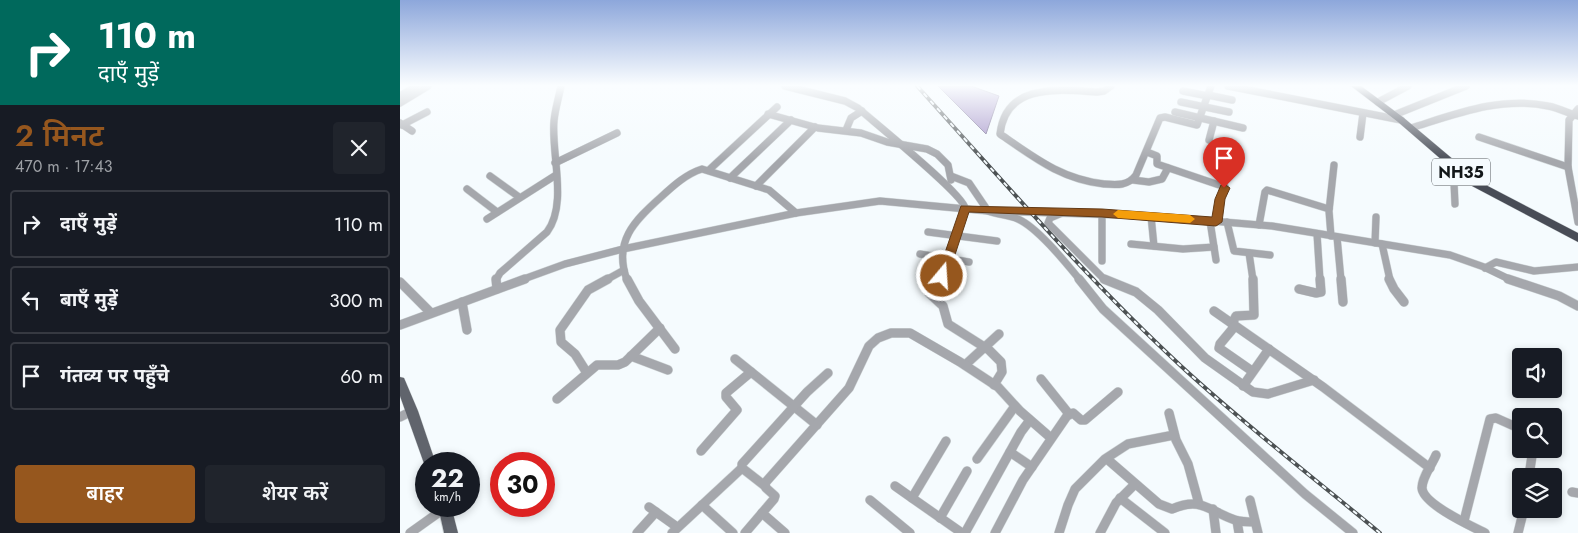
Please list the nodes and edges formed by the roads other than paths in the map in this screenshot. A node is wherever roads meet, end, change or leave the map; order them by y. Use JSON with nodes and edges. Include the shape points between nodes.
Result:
{"nodes":[{"id":1,"x":556,"y":111,"type":"edge"},
{"id":2,"x":772,"y":111,"type":"edge"},
{"id":3,"x":862,"y":111,"type":"joint"},
{"id":4,"x":1009,"y":111,"type":"edge"},
{"id":5,"x":1203,"y":111,"type":"edge"},
{"id":6,"x":1223,"y":111,"type":"edge"},
{"id":7,"x":1352,"y":111,"type":"edge"},
{"id":8,"x":1390,"y":111,"type":"edge"},
{"id":9,"x":1411,"y":111,"type":"edge"},
{"id":10,"x":1466,"y":111,"type":"edge"},
{"id":11,"x":427,"y":112,"type":"dead end"},
{"id":12,"x":1175,"y":112,"type":"dead end"},
{"id":13,"x":1229,"y":112,"type":"dead end"},
{"id":14,"x":1363,"y":113,"type":"junction"},
{"id":15,"x":1576,"y":113,"type":"edge"},
{"id":16,"x":768,"y":114,"type":"junction"},
{"id":17,"x":1398,"y":117,"type":"junction"},
{"id":18,"x":1200,"y":118,"type":"junction"},
{"id":19,"x":791,"y":120,"type":"junction"},
{"id":20,"x":1214,"y":121,"type":"junction"},
{"id":21,"x":401,"y":124,"type":"edge"},
{"id":22,"x":815,"y":127,"type":"junction"},
{"id":23,"x":1243,"y":128,"type":"dead end"},
{"id":24,"x":1411,"y":128,"type":"junction"},
{"id":25,"x":846,"y":130,"type":"junction"},
{"id":26,"x":412,"y":131,"type":"dead end"},
{"id":27,"x":617,"y":133,"type":"dead end"},
{"id":28,"x":1360,"y":137,"type":"dead end"},
{"id":29,"x":1479,"y":137,"type":"dead end"},
{"id":30,"x":1209,"y":140,"type":"dead end"},
{"id":31,"x":1568,"y":142,"type":"junction"},
{"id":32,"x":902,"y":145,"type":"junction"},
{"id":33,"x":1578,"y":145,"type":"edge"},
{"id":34,"x":1146,"y":152,"type":"junction"},
{"id":35,"x":555,"y":163,"type":"junction"},
{"id":36,"x":1228,"y":163,"type":"dead end"},
{"id":37,"x":1334,"y":165,"type":"dead end"},
{"id":38,"x":1568,"y":167,"type":"junction"},
{"id":39,"x":1168,"y":168,"type":"junction"},
{"id":40,"x":709,"y":170,"type":"junction"},
{"id":41,"x":556,"y":175,"type":"junction"},
{"id":42,"x":490,"y":176,"type":"dead end"},
{"id":43,"x":951,"y":176,"type":"junction"},
{"id":44,"x":730,"y":178,"type":"junction"},
{"id":45,"x":1468,"y":178,"type":"junction"},
{"id":46,"x":1133,"y":180,"type":"junction"},
{"id":47,"x":756,"y":186,"type":"junction"},
{"id":48,"x":950,"y":187,"type":"junction"},
{"id":49,"x":1224,"y":188,"type":"junction"},
{"id":50,"x":466,"y":189,"type":"dead end"},
{"id":51,"x":519,"y":197,"type":"junction"},
{"id":52,"x":1455,"y":204,"type":"dead end"},
{"id":53,"x":965,"y":208,"type":"junction"},
{"id":54,"x":1329,"y":209,"type":"junction"},
{"id":55,"x":988,"y":211,"type":"junction"},
{"id":56,"x":497,"y":212,"type":"junction"},
{"id":57,"x":1067,"y":212,"type":"junction"},
{"id":58,"x":796,"y":213,"type":"junction"},
{"id":59,"x":1102,"y":213,"type":"junction"},
{"id":60,"x":1151,"y":216,"type":"junction"},
{"id":61,"x":1376,"y":217,"type":"dead end"},
{"id":62,"x":487,"y":219,"type":"dead end"},
{"id":63,"x":1213,"y":221,"type":"junction"},
{"id":64,"x":1227,"y":222,"type":"junction"},
{"id":65,"x":1578,"y":222,"type":"edge"},
{"id":66,"x":1259,"y":225,"type":"junction"},
{"id":67,"x":928,"y":232,"type":"dead end"},
{"id":68,"x":1573,"y":233,"type":"edge"},
{"id":69,"x":1317,"y":234,"type":"junction"},
{"id":70,"x":956,"y":236,"type":"junction"},
{"id":71,"x":1334,"y":236,"type":"junction"},
{"id":72,"x":1578,"y":238,"type":"edge"},
{"id":73,"x":997,"y":241,"type":"dead end"},
{"id":74,"x":1379,"y":243,"type":"junction"},
{"id":75,"x":1131,"y":244,"type":"dead end"},
{"id":76,"x":1154,"y":246,"type":"junction"},
{"id":77,"x":1214,"y":247,"type":"junction"},
{"id":78,"x":623,"y":249,"type":"junction"},
{"id":79,"x":1249,"y":253,"type":"junction"},
{"id":80,"x":920,"y":254,"type":"dead end"},
{"id":81,"x":1270,"y":255,"type":"dead end"},
{"id":82,"x":948,"y":259,"type":"junction"},
{"id":83,"x":1216,"y":260,"type":"dead end"},
{"id":84,"x":969,"y":262,"type":"dead end"},
{"id":85,"x":1102,"y":262,"type":"dead end"},
{"id":86,"x":1578,"y":267,"type":"edge"},
{"id":87,"x":1485,"y":268,"type":"junction"},
{"id":88,"x":624,"y":270,"type":"junction"},
{"id":89,"x":942,"y":276,"type":"dead end"},
{"id":90,"x":400,"y":282,"type":"edge"},
{"id":91,"x":497,"y":289,"type":"junction"},
{"id":92,"x":1299,"y":289,"type":"dead end"},
{"id":93,"x":929,"y":293,"type":"dead end"},
{"id":94,"x":462,"y":302,"type":"junction"},
{"id":95,"x":1343,"y":302,"type":"dead end"},
{"id":96,"x":1404,"y":302,"type":"dead end"},
{"id":97,"x":1578,"y":306,"type":"edge"},
{"id":98,"x":1214,"y":311,"type":"dead end"},
{"id":99,"x":431,"y":313,"type":"junction"},
{"id":100,"x":400,"y":325,"type":"edge"},
{"id":101,"x":1233,"y":325,"type":"junction"},
{"id":102,"x":660,"y":328,"type":"junction"},
{"id":103,"x":467,"y":330,"type":"dead end"},
{"id":104,"x":999,"y":334,"type":"dead end"},
{"id":105,"x":983,"y":347,"type":"junction"},
{"id":106,"x":675,"y":349,"type":"dead end"},
{"id":107,"x":1269,"y":349,"type":"junction"},
{"id":108,"x":631,"y":356,"type":"junction"},
{"id":109,"x":735,"y":359,"type":"dead end"},
{"id":110,"x":965,"y":365,"type":"junction"},
{"id":111,"x":668,"y":370,"type":"dead end"},
{"id":112,"x":751,"y":372,"type":"junction"},
{"id":113,"x":1252,"y":372,"type":"junction"},
{"id":114,"x":587,"y":373,"type":"junction"},
{"id":115,"x":828,"y":373,"type":"dead end"},
{"id":116,"x":1041,"y":378,"type":"dead end"},
{"id":117,"x":1314,"y":380,"type":"junction"},
{"id":118,"x":400,"y":382,"type":"edge"},
{"id":119,"x":994,"y":385,"type":"junction"},
{"id":120,"x":1243,"y":386,"type":"junction"},
{"id":121,"x":1118,"y":392,"type":"dead end"},
{"id":122,"x":557,"y":399,"type":"dead end"},
{"id":123,"x":1015,"y":406,"type":"junction"},
{"id":124,"x":794,"y":407,"type":"junction"},
{"id":125,"x":412,"y":410,"type":"junction"},
{"id":126,"x":1169,"y":413,"type":"dead end"},
{"id":127,"x":1069,"y":414,"type":"junction"},
{"id":128,"x":400,"y":417,"type":"edge"},
{"id":129,"x":1030,"y":420,"type":"junction"},
{"id":130,"x":817,"y":425,"type":"junction"},
{"id":131,"x":1512,"y":425,"type":"edge"},
{"id":132,"x":1174,"y":435,"type":"junction"},
{"id":133,"x":1051,"y":438,"type":"junction"},
{"id":134,"x":946,"y":440,"type":"dead end"},
{"id":135,"x":701,"y":451,"type":"dead end"},
{"id":136,"x":426,"y":452,"type":"edge"},
{"id":137,"x":1010,"y":452,"type":"junction"},
{"id":138,"x":1436,"y":455,"type":"dead end"},
{"id":139,"x":977,"y":458,"type":"dead end"},
{"id":140,"x":1107,"y":459,"type":"junction"},
{"id":141,"x":1032,"y":467,"type":"junction"},
{"id":142,"x":742,"y":468,"type":"junction"},
{"id":143,"x":1430,"y":468,"type":"junction"},
{"id":144,"x":967,"y":471,"type":"dead end"},
{"id":145,"x":1135,"y":484,"type":"junction"},
{"id":146,"x":765,"y":486,"type":"junction"},
{"id":147,"x":894,"y":486,"type":"dead end"},
{"id":148,"x":912,"y":498,"type":"junction"},
{"id":149,"x":1120,"y":498,"type":"junction"},
{"id":150,"x":870,"y":500,"type":"dead end"},
{"id":151,"x":1250,"y":500,"type":"dead end"},
{"id":152,"x":1199,"y":504,"type":"junction"},
{"id":153,"x":702,"y":505,"type":"junction"},
{"id":154,"x":1213,"y":509,"type":"junction"},
{"id":155,"x":762,"y":513,"type":"junction"},
{"id":156,"x":431,"y":517,"type":"edge"},
{"id":157,"x":447,"y":517,"type":"edge"},
{"id":158,"x":940,"y":518,"type":"junction"},
{"id":159,"x":1522,"y":518,"type":"edge"},
{"id":160,"x":1237,"y":521,"type":"junction"},
{"id":161,"x":1464,"y":521,"type":"junction"},
{"id":162,"x":1255,"y":522,"type":"junction"},
{"id":163,"x":674,"y":530,"type":"edge"},
{"id":164,"x":639,"y":532,"type":"edge"},
{"id":165,"x":410,"y":533,"type":"edge"},
{"id":166,"x":451,"y":533,"type":"edge"},
{"id":167,"x":733,"y":533,"type":"edge"},
{"id":168,"x":745,"y":533,"type":"edge"},
{"id":169,"x":785,"y":533,"type":"edge"},
{"id":170,"x":910,"y":533,"type":"edge"},
{"id":171,"x":963,"y":533,"type":"edge"},
{"id":172,"x":995,"y":533,"type":"edge"},
{"id":173,"x":1059,"y":533,"type":"edge"},
{"id":174,"x":1100,"y":533,"type":"edge"},
{"id":175,"x":1165,"y":533,"type":"edge"},
{"id":176,"x":1216,"y":533,"type":"edge"},
{"id":177,"x":1240,"y":533,"type":"edge"},
{"id":178,"x":1258,"y":533,"type":"edge"},
{"id":179,"x":1353,"y":533,"type":"edge"},
{"id":180,"x":1485,"y":533,"type":"edge"},
{"id":181,"x":1518,"y":533,"type":"edge"}],
"edges":[{"from":1,"to":35,"type":"street"},
{"from":2,"to":16,"type":"street"},
{"from":3,"to":25,"type":"street","via":[[851,118]]},
{"from":3,"to":32,"type":"street"},
{"from":4,"to":46,"type":"street","via":[[999,132],[1052,168],[1084,181],[1119,185]]},
{"from":5,"to":18,"type":"street"},
{"from":6,"to":13,"type":"street"},
{"from":7,"to":14,"type":"street"},
{"from":8,"to":17,"type":"highway","number":"NH35"},
{"from":9,"to":17,"type":"street"},
{"from":10,"to":24,"type":"street"},
{"from":11,"to":21,"type":"street"},
{"from":12,"to":18,"type":"street"},
{"from":14,"to":17,"type":"street"},
{"from":14,"to":28,"type":"street"},
{"from":15,"to":31,"type":"street","via":[[1569,120]]},
{"from":16,"to":19,"type":"street"},
{"from":16,"to":40,"type":"street"},
{"from":17,"to":24,"type":"highway","number":"NH35"},
{"from":18,"to":20,"type":"street"},
{"from":18,"to":34,"type":"street","via":[[1196,125],[1162,117]]},
{"from":19,"to":22,"type":"street"},
{"from":19,"to":44,"type":"street"},
{"from":20,"to":23,"type":"street"},
{"from":20,"to":30,"type":"street"},
{"from":21,"to":26,"type":"street"},
{"from":22,"to":25,"type":"street"},
{"from":22,"to":47,"type":"street"},
{"from":24,"to":45,"type":"highway","number":"NH35"},
{"from":25,"to":32,"type":"street"},
{"from":27,"to":35,"type":"street"},
{"from":29,"to":38,"type":"street"},
{"from":31,"to":33,"type":"street"},
{"from":31,"to":38,"type":"street"},
{"from":32,"to":43,"type":"street","via":[[937,154],[948,165]]},
{"from":32,"to":48,"type":"street"},
{"from":34,"to":39,"type":"street","via":[[1157,156],[1156,164]]},
{"from":34,"to":46,"type":"street"},
{"from":35,"to":41,"type":"street"},
{"from":36,"to":49,"type":"street"},
{"from":37,"to":54,"type":"street"},
{"from":38,"to":65,"type":"street"},
{"from":39,"to":46,"type":"street","via":[[1162,179],[1149,182]]},
{"from":39,"to":49,"type":"street"},
{"from":40,"to":44,"type":"street"},
{"from":40,"to":78,"type":"street","via":[[690,172],[650,208],[628,230]]},
{"from":41,"to":51,"type":"street"},
{"from":41,"to":91,"type":"street","via":[[557,202],[553,224],[500,274],[496,279]]},
{"from":42,"to":51,"type":"street"},
{"from":43,"to":48,"type":"street"},
{"from":43,"to":55,"type":"street","via":[[969,183]]},
{"from":44,"to":47,"type":"street"},
{"from":45,"to":52,"type":"street","via":[[1454,183]]},
{"from":45,"to":68,"type":"highway","number":"NH35","via":[[1487,191]]},
{"from":47,"to":58,"type":"street","via":[[769,190]]},
{"from":48,"to":53,"type":"street"},
{"from":49,"to":63,"type":"street"},
{"from":50,"to":56,"type":"street"},
{"from":51,"to":56,"type":"street"},
{"from":53,"to":55,"type":"street"},
{"from":53,"to":58,"type":"street","via":[[880,202]]},
{"from":53,"to":70,"type":"street"},
{"from":54,"to":66,"type":"street","via":[[1266,190]]},
{"from":54,"to":71,"type":"street"},
{"from":55,"to":57,"type":"street"},
{"from":55,"to":179,"type":"street","via":[[1018,219],[1030,227],[1063,260],[1103,309]]},
{"from":56,"to":62,"type":"street"},
{"from":57,"to":59,"type":"street"},
{"from":57,"to":120,"type":"street","via":[[1050,218],[1048,223],[1106,280],[1136,292],[1206,358]]},
{"from":58,"to":78,"type":"street"},
{"from":59,"to":60,"type":"street"},
{"from":59,"to":85,"type":"street"},
{"from":60,"to":63,"type":"street"},
{"from":60,"to":76,"type":"street"},
{"from":61,"to":74,"type":"street"},
{"from":63,"to":64,"type":"street"},
{"from":63,"to":77,"type":"street"},
{"from":64,"to":66,"type":"street"},
{"from":64,"to":79,"type":"street","via":[[1234,251]]},
{"from":66,"to":69,"type":"street"},
{"from":67,"to":70,"type":"street"},
{"from":68,"to":72,"type":"highway","number":"NH35"},
{"from":69,"to":71,"type":"street"},
{"from":69,"to":92,"type":"street","via":[[1321,292]]},
{"from":70,"to":73,"type":"street"},
{"from":70,"to":82,"type":"street"},
{"from":71,"to":74,"type":"street"},
{"from":71,"to":95,"type":"street"},
{"from":74,"to":87,"type":"street","via":[[1450,255]]},
{"from":74,"to":96,"type":"street","via":[[1388,280]]},
{"from":75,"to":76,"type":"street"},
{"from":76,"to":77,"type":"street","via":[[1183,249]]},
{"from":77,"to":83,"type":"street"},
{"from":78,"to":88,"type":"street"},
{"from":78,"to":91,"type":"street","via":[[564,264]]},
{"from":79,"to":81,"type":"street"},
{"from":79,"to":101,"type":"street","via":[[1254,315],[1236,316]]},
{"from":80,"to":82,"type":"street"},
{"from":82,"to":84,"type":"street"},
{"from":82,"to":89,"type":"street"},
{"from":86,"to":87,"type":"street","via":[[1534,271],[1496,262]]},
{"from":87,"to":97,"type":"street"},
{"from":88,"to":102,"type":"street","via":[[632,289]]},
{"from":88,"to":114,"type":"street","via":[[588,290],[560,330],[562,342]]},
{"from":90,"to":99,"type":"street"},
{"from":91,"to":94,"type":"street"},
{"from":93,"to":105,"type":"street","via":[[943,306],[948,324]]},
{"from":94,"to":99,"type":"street"},
{"from":94,"to":103,"type":"street"},
{"from":98,"to":101,"type":"street"},
{"from":99,"to":100,"type":"street"},
{"from":101,"to":107,"type":"street"},
{"from":101,"to":113,"type":"street","via":[[1219,348]]},
{"from":102,"to":106,"type":"street"},
{"from":102,"to":108,"type":"street"},
{"from":104,"to":105,"type":"street"},
{"from":105,"to":110,"type":"street"},
{"from":105,"to":119,"type":"street","via":[[994,353],[1004,366]]},
{"from":107,"to":113,"type":"street"},
{"from":107,"to":117,"type":"street"},
{"from":108,"to":111,"type":"street"},
{"from":108,"to":114,"type":"street","via":[[620,365],[602,363]]},
{"from":109,"to":112,"type":"street"},
{"from":110,"to":119,"type":"street"},
{"from":110,"to":130,"type":"street","via":[[910,333],[880,337],[866,350],[850,387]]},
{"from":112,"to":124,"type":"street"},
{"from":112,"to":135,"type":"street","via":[[726,393],[737,410]]},
{"from":113,"to":120,"type":"street"},
{"from":114,"to":122,"type":"street"},
{"from":115,"to":124,"type":"street"},
{"from":116,"to":127,"type":"street"},
{"from":117,"to":120,"type":"street","via":[[1268,394],[1253,392]]},
{"from":117,"to":143,"type":"street"},
{"from":118,"to":125,"type":"main road"},
{"from":119,"to":123,"type":"street"},
{"from":121,"to":127,"type":"street","via":[[1085,420]]},
{"from":123,"to":129,"type":"street"},
{"from":123,"to":139,"type":"street"},
{"from":124,"to":130,"type":"street"},
{"from":124,"to":142,"type":"street","via":[[744,460]]},
{"from":125,"to":128,"type":"street"},
{"from":125,"to":136,"type":"main road"},
{"from":126,"to":132,"type":"street"},
{"from":127,"to":133,"type":"street"},
{"from":129,"to":133,"type":"street"},
{"from":129,"to":137,"type":"street"},
{"from":130,"to":146,"type":"street"},
{"from":131,"to":161,"type":"street","via":[[1496,418],[1490,419]]},
{"from":132,"to":140,"type":"street","via":[[1129,444]]},
{"from":132,"to":152,"type":"street","via":[[1188,464]]},
{"from":133,"to":141,"type":"street"},
{"from":134,"to":148,"type":"street"},
{"from":137,"to":141,"type":"street"},
{"from":137,"to":171,"type":"street"},
{"from":138,"to":143,"type":"street"},
{"from":140,"to":145,"type":"street"},
{"from":140,"to":173,"type":"street","via":[[1075,488]]},
{"from":141,"to":172,"type":"street"},
{"from":142,"to":146,"type":"street"},
{"from":142,"to":153,"type":"street"},
{"from":143,"to":161,"type":"street","via":[[1422,488],[1423,494],[1436,506]]},
{"from":144,"to":158,"type":"street"},
{"from":145,"to":149,"type":"street"},
{"from":145,"to":152,"type":"street","via":[[1168,508]]},
{"from":146,"to":155,"type":"street","via":[[775,496]]},
{"from":147,"to":148,"type":"street"},
{"from":148,"to":158,"type":"street"},
{"from":149,"to":174,"type":"street"},
{"from":149,"to":175,"type":"street"},
{"from":150,"to":170,"type":"street"},
{"from":151,"to":162,"type":"street"},
{"from":152,"to":154,"type":"street"},
{"from":153,"to":163,"type":"street"},
{"from":153,"to":167,"type":"street"},
{"from":154,"to":160,"type":"street"},
{"from":154,"to":176,"type":"street"},
{"from":155,"to":168,"type":"street"},
{"from":155,"to":169,"type":"street"},
{"from":156,"to":165,"type":"street"},
{"from":157,"to":166,"type":"main road"},
{"from":158,"to":171,"type":"street"},
{"from":159,"to":181,"type":"street"},
{"from":160,"to":162,"type":"street"},
{"from":160,"to":177,"type":"street"},
{"from":161,"to":180,"type":"street"},
{"from":162,"to":178,"type":"street"},
{"from":163,"to":164,"type":"street","via":[[653,510]]}]}
